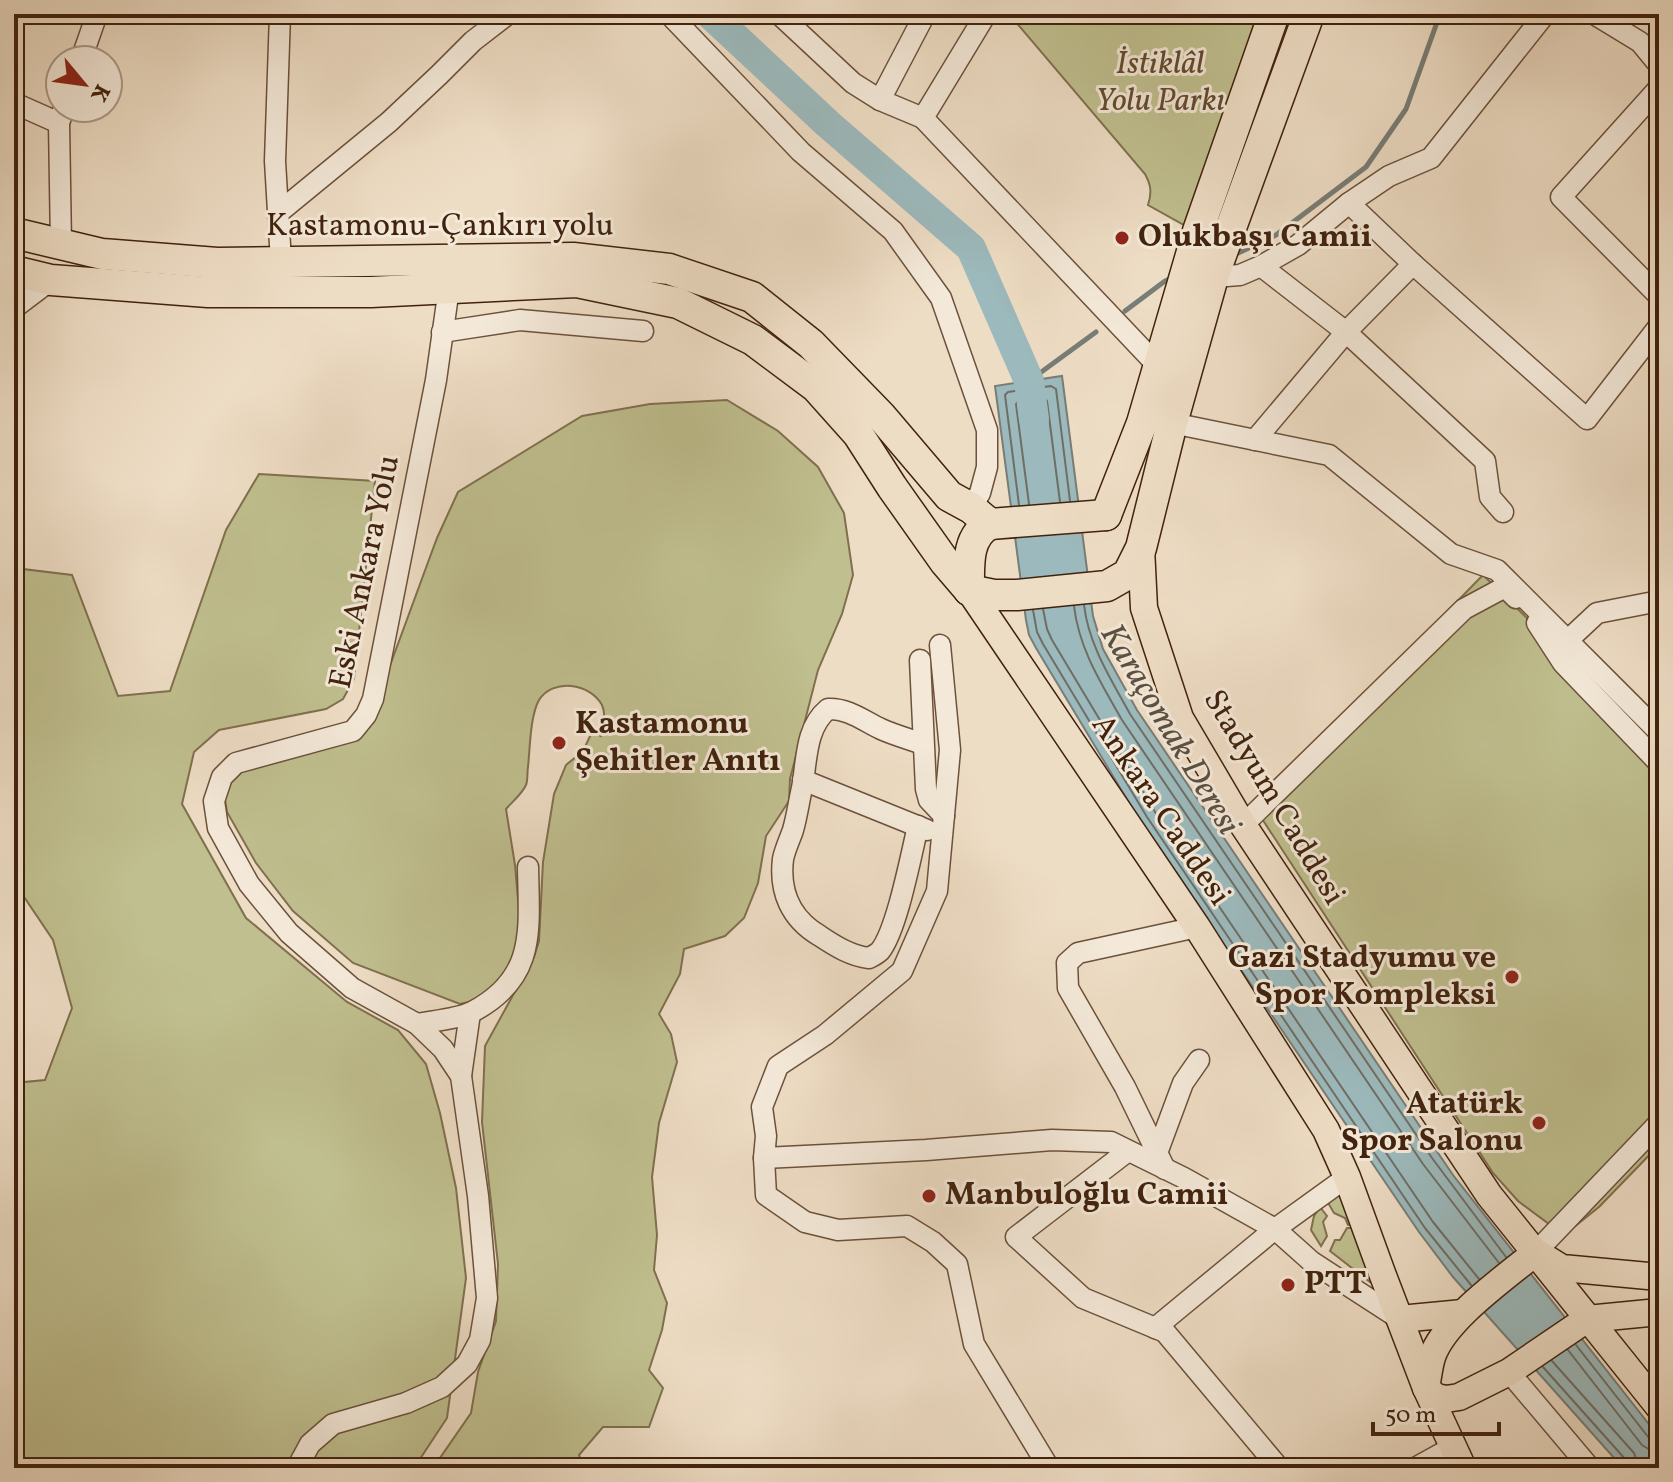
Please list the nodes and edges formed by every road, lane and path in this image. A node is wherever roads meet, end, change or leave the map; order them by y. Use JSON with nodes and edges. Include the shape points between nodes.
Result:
{"nodes":[{"id":1,"x":97,"y":14,"type":"edge"},
{"id":2,"x":280,"y":14,"type":"edge"},
{"id":3,"x":508,"y":14,"type":"edge"},
{"id":4,"x":669,"y":14,"type":"edge"},
{"id":5,"x":779,"y":14,"type":"edge"},
{"id":6,"x":925,"y":14,"type":"edge"},
{"id":7,"x":986,"y":14,"type":"edge"},
{"id":8,"x":1274,"y":14,"type":"edge"},
{"id":9,"x":1309,"y":14,"type":"edge"},
{"id":10,"x":1545,"y":14,"type":"edge"},
{"id":11,"x":1594,"y":14,"type":"edge"},
{"id":12,"x":87,"y":44,"type":"edge"},
{"id":13,"x":1659,"y":65,"type":"edge"},
{"id":14,"x":1659,"y":88,"type":"edge"},
{"id":15,"x":880,"y":100,"type":"junction"},
{"id":16,"x":14,"y":103,"type":"edge"},
{"id":17,"x":44,"y":110,"type":"edge"},
{"id":18,"x":923,"y":118,"type":"junction"},
{"id":19,"x":62,"y":124,"type":"edge"},
{"id":20,"x":1349,"y":203,"type":"junction"},
{"id":21,"x":278,"y":213,"type":"junction"},
{"id":22,"x":14,"y":233,"type":"edge"},
{"id":23,"x":61,"y":245,"type":"junction"},
{"id":24,"x":281,"y":262,"type":"junction"},
{"id":25,"x":1413,"y":264,"type":"junction"},
{"id":26,"x":1261,"y":266,"type":"junction"},
{"id":27,"x":14,"y":271,"type":"edge"},
{"id":28,"x":1213,"y":277,"type":"junction"},
{"id":29,"x":51,"y":280,"type":"junction"},
{"id":30,"x":449,"y":288,"type":"junction"},
{"id":31,"x":1659,"y":296,"type":"edge"},
{"id":32,"x":14,"y":308,"type":"edge"},
{"id":33,"x":1659,"y":326,"type":"edge"},
{"id":34,"x":643,"y":331,"type":"dead end"},
{"id":35,"x":442,"y":332,"type":"junction"},
{"id":36,"x":1346,"y":332,"type":"junction"},
{"id":37,"x":1158,"y":366,"type":"junction"},
{"id":38,"x":1172,"y":423,"type":"junction"},
{"id":39,"x":1255,"y":440,"type":"junction"},
{"id":40,"x":1503,"y":512,"type":"dead end"},
{"id":41,"x":1106,"y":515,"type":"junction"},
{"id":42,"x":980,"y":516,"type":"junction"},
{"id":43,"x":1141,"y":548,"type":"junction"},
{"id":44,"x":969,"y":590,"type":"junction"},
{"id":45,"x":1659,"y":601,"type":"edge"},
{"id":46,"x":1567,"y":641,"type":"junction"},
{"id":47,"x":940,"y":645,"type":"dead end"},
{"id":48,"x":920,"y":660,"type":"dead end"},
{"id":49,"x":1659,"y":732,"type":"edge"},
{"id":50,"x":923,"y":744,"type":"junction"},
{"id":51,"x":1659,"y":763,"type":"edge"},
{"id":52,"x":803,"y":780,"type":"junction"},
{"id":53,"x":1243,"y":825,"type":"junction"},
{"id":54,"x":918,"y":826,"type":"junction"},
{"id":55,"x":943,"y":826,"type":"junction"},
{"id":56,"x":528,"y":867,"type":"dead end"},
{"id":57,"x":1197,"y":927,"type":"junction"},
{"id":58,"x":470,"y":1013,"type":"junction"},
{"id":59,"x":417,"y":1024,"type":"junction"},
{"id":60,"x":1199,"y":1060,"type":"dead end"},
{"id":61,"x":461,"y":1076,"type":"junction"},
{"id":62,"x":1659,"y":1123,"type":"edge"},
{"id":63,"x":1128,"y":1151,"type":"junction"},
{"id":64,"x":764,"y":1158,"type":"junction"},
{"id":65,"x":1161,"y":1161,"type":"junction"},
{"id":66,"x":1347,"y":1177,"type":"junction"},
{"id":67,"x":1275,"y":1229,"type":"junction"},
{"id":68,"x":1536,"y":1252,"type":"junction"},
{"id":69,"x":1659,"y":1277,"type":"edge"},
{"id":70,"x":1468,"y":1309,"type":"junction"},
{"id":71,"x":1659,"y":1312,"type":"edge"},
{"id":72,"x":1400,"y":1319,"type":"junction"},
{"id":73,"x":1587,"y":1319,"type":"junction"},
{"id":74,"x":1155,"y":1328,"type":"junction"},
{"id":75,"x":1515,"y":1368,"type":"junction"},
{"id":76,"x":1426,"y":1388,"type":"junction"},
{"id":77,"x":1659,"y":1407,"type":"edge"},
{"id":78,"x":1458,"y":1458,"type":"edge"},
{"id":79,"x":297,"y":1468,"type":"edge"},
{"id":80,"x":1049,"y":1468,"type":"edge"},
{"id":81,"x":1279,"y":1468,"type":"edge"},
{"id":82,"x":1415,"y":1468,"type":"edge"},
{"id":83,"x":1590,"y":1468,"type":"edge"}],
"edges":[{"from":1,"to":12,"type":"street"},
{"from":2,"to":21,"type":"street"},
{"from":3,"to":21,"type":"street"},
{"from":4,"to":42,"type":"street","via":[[801,152],[893,231],[941,298],[987,430]]},
{"from":5,"to":15,"type":"street","via":[[853,83]]},
{"from":6,"to":15,"type":"street"},
{"from":7,"to":18,"type":"street"},
{"from":8,"to":37,"type":"highway","via":[[1198,231]]},
{"from":9,"to":28,"type":"highway"},
{"from":10,"to":20,"type":"street","via":[[1431,158],[1389,176]]},
{"from":11,"to":13,"type":"street","via":[[1640,42]]},
{"from":14,"to":31,"type":"street","via":[[1561,197]]},
{"from":15,"to":18,"type":"street"},
{"from":16,"to":17,"type":"street"},
{"from":18,"to":37,"type":"street"},
{"from":19,"to":23,"type":"street"},
{"from":20,"to":25,"type":"street"},
{"from":20,"to":26,"type":"street","via":[[1298,245]]},
{"from":21,"to":24,"type":"street"},
{"from":22,"to":23,"type":"highway","name":"Kastamonu-Çankırı yolu"},
{"from":23,"to":24,"type":"highway","name":"Kastamonu-Çankırı yolu","via":[[102,254],[217,263]]},
{"from":24,"to":42,"type":"highway","name":"Kastamonu-Çankırı yolu","via":[[573,258],[669,269],[752,297],[811,344],[949,496]]},
{"from":25,"to":33,"type":"street","via":[[1587,419]]},
{"from":25,"to":36,"type":"street"},
{"from":26,"to":28,"type":"street","via":[[1240,275]]},
{"from":26,"to":36,"type":"street"},
{"from":27,"to":29,"type":"highway","name":"Kastamonu-Çankırı yolu"},
{"from":28,"to":38,"type":"highway"},
{"from":29,"to":30,"type":"highway","name":"Kastamonu-Çankırı yolu","via":[[208,292]]},
{"from":29,"to":32,"type":"street"},
{"from":30,"to":35,"type":"street","name":"Eski Ankara Yolu"},
{"from":30,"to":44,"type":"highway","name":"Kastamonu-Çankırı yolu","via":[[577,282],[678,303],[753,340],[816,387],[858,434]]},
{"from":34,"to":35,"type":"street","via":[[520,320]]},
{"from":35,"to":59,"type":"street","name":"Eski Ankara Yolu","via":[[366,715],[353,731],[236,763],[222,777],[214,801],[218,828],[249,884],[289,933],[352,988]]},
{"from":36,"to":39,"type":"street"},
{"from":36,"to":40,"type":"street","via":[[1485,461],[1490,497]]},
{"from":37,"to":41,"type":"highway"},
{"from":38,"to":39,"type":"street"},
{"from":38,"to":43,"type":"highway"},
{"from":39,"to":46,"type":"street","via":[[1329,455],[1451,554],[1497,570]]},
{"from":41,"to":42,"type":"highway"},
{"from":41,"to":43,"type":"highway"},
{"from":42,"to":44,"type":"highway"},
{"from":43,"to":44,"type":"highway","via":[[1128,574],[1107,586],[1017,595]]},
{"from":43,"to":53,"type":"main road","name":"Stadyum Caddesi","via":[[1144,608],[1180,718]]},
{"from":44,"to":57,"type":"main road","name":"Ankara Caddesi"},
{"from":45,"to":46,"type":"street","via":[[1597,613]]},
{"from":46,"to":49,"type":"street"},
{"from":47,"to":55,"type":"street","via":[[950,750]]},
{"from":48,"to":50,"type":"street"},
{"from":50,"to":52,"type":"street","via":[[854,714],[828,709],[812,733]]},
{"from":50,"to":55,"type":"street","via":[[929,800]]},
{"from":51,"to":53,"type":"street","via":[[1563,663],[1532,614],[1505,587],[1464,609]]},
{"from":52,"to":54,"type":"street"},
{"from":52,"to":54,"type":"street","via":[[782,880],[801,923],[858,957],[880,951],[891,929]]},
{"from":53,"to":68,"type":"main road","name":"Stadyum Caddesi","via":[[1489,1195]]},
{"from":54,"to":55,"type":"street"},
{"from":55,"to":64,"type":"street","via":[[937,891],[902,971],[778,1066],[762,1107]]},
{"from":56,"to":58,"type":"street","via":[[529,937],[524,957],[506,988]]},
{"from":57,"to":65,"type":"street","via":[[1078,953],[1067,963],[1068,988]]},
{"from":57,"to":66,"type":"main road","name":"Ankara Caddesi","via":[[1326,1130]]},
{"from":58,"to":59,"type":"street"},
{"from":58,"to":61,"type":"street"},
{"from":59,"to":61,"type":"street","name":"Eski Ankara Yolu"},
{"from":60,"to":65,"type":"street","via":[[1183,1083]]},
{"from":61,"to":79,"type":"street","name":"Eski Ankara Yolu","via":[[487,1298],[480,1340],[467,1364],[442,1387],[333,1424],[310,1444]]},
{"from":62,"to":68,"type":"street"},
{"from":63,"to":64,"type":"street","via":[[1111,1142],[1052,1140]]},
{"from":63,"to":65,"type":"street"},
{"from":63,"to":74,"type":"street","via":[[1016,1237],[1083,1298]]},
{"from":64,"to":80,"type":"street","via":[[766,1195],[805,1222],[838,1230],[907,1226],[957,1264],[974,1344]]},
{"from":65,"to":67,"type":"street"},
{"from":66,"to":67,"type":"street"},
{"from":66,"to":72,"type":"main road","name":"Ankara Caddesi"},
{"from":67,"to":72,"type":"street","via":[[1316,1265]]},
{"from":67,"to":74,"type":"street"},
{"from":68,"to":69,"type":"main road","via":[[1562,1268]]},
{"from":68,"to":70,"type":"main road"},
{"from":68,"to":73,"type":"main road","name":"Stadyum Caddesi"},
{"from":70,"to":72,"type":"main road"},
{"from":70,"to":76,"type":"main road","via":[[1442,1336]]},
{"from":71,"to":73,"type":"main road"},
{"from":72,"to":76,"type":"main road","name":"Ankara Caddesi"},
{"from":73,"to":75,"type":"main road"},
{"from":73,"to":77,"type":"main road","name":"Stadyum Caddesi"},
{"from":74,"to":81,"type":"street","via":[[1165,1332]]},
{"from":75,"to":76,"type":"main road","via":[[1459,1397],[1436,1397]]},
{"from":75,"to":83,"type":"street"},
{"from":76,"to":78,"type":"main road","name":"Ankara Caddesi"},
{"from":78,"to":82,"type":"street"}]}
